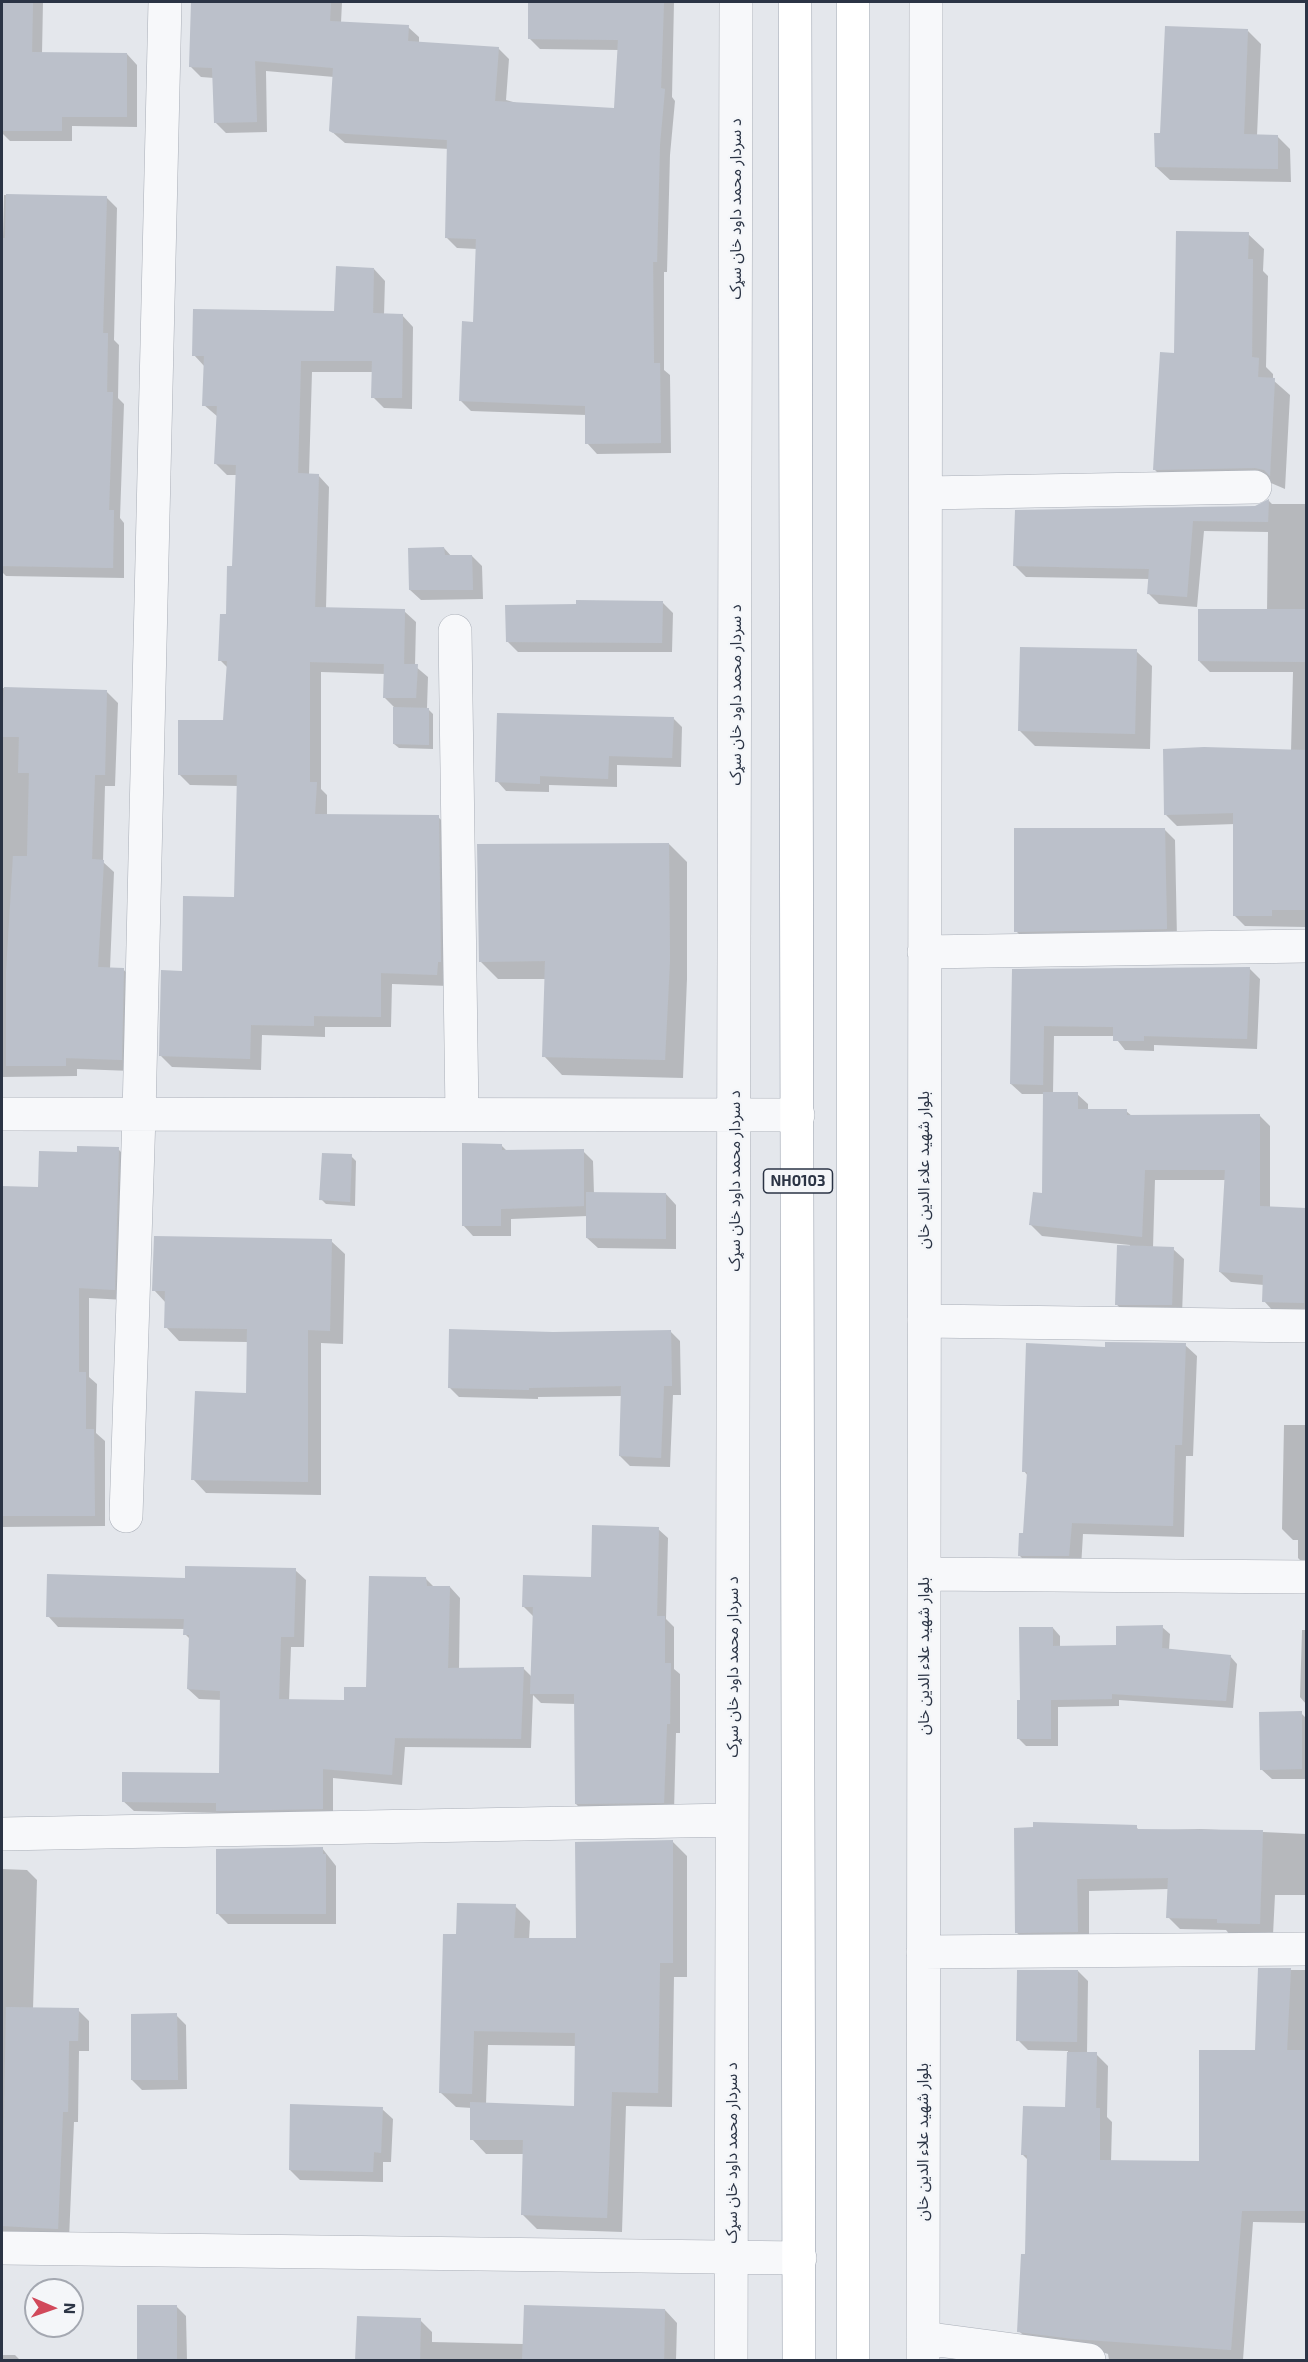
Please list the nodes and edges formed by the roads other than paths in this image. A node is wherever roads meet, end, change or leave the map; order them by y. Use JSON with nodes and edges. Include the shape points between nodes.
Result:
{"nodes":[{"id":1,"x":165,"y":2,"type":"edge"},
{"id":2,"x":736,"y":2,"type":"edge"},
{"id":3,"x":795,"y":2,"type":"edge"},
{"id":4,"x":853,"y":2,"type":"edge"},
{"id":5,"x":926,"y":2,"type":"edge"},
{"id":6,"x":1256,"y":487,"type":"dead end"},
{"id":7,"x":926,"y":493,"type":"junction"},
{"id":8,"x":454,"y":631,"type":"dead end"},
{"id":9,"x":1306,"y":946,"type":"edge"},
{"id":10,"x":924,"y":952,"type":"junction"},
{"id":11,"x":735,"y":1113,"type":"junction"},
{"id":12,"x":2,"y":1114,"type":"edge"},
{"id":13,"x":462,"y":1114,"type":"junction"},
{"id":14,"x":138,"y":1115,"type":"junction"},
{"id":15,"x":798,"y":1115,"type":"junction"},
{"id":16,"x":924,"y":1321,"type":"junction"},
{"id":17,"x":1306,"y":1326,"type":"edge"},
{"id":18,"x":126,"y":1516,"type":"dead end"},
{"id":19,"x":924,"y":1574,"type":"junction"},
{"id":20,"x":1306,"y":1577,"type":"edge"},
{"id":21,"x":732,"y":1820,"type":"junction"},
{"id":22,"x":2,"y":1834,"type":"edge"},
{"id":23,"x":1306,"y":1949,"type":"edge"},
{"id":24,"x":923,"y":1952,"type":"junction"},
{"id":25,"x":2,"y":2248,"type":"edge"},
{"id":26,"x":800,"y":2258,"type":"junction"},
{"id":27,"x":731,"y":2259,"type":"junction"},
{"id":28,"x":923,"y":2349,"type":"edge"},
{"id":29,"x":731,"y":2361,"type":"edge"},
{"id":30,"x":800,"y":2361,"type":"edge"},
{"id":31,"x":853,"y":2361,"type":"edge"},
{"id":32,"x":1089,"y":2361,"type":"edge"}],
"edges":[{"from":1,"to":14,"type":"street"},
{"from":2,"to":11,"type":"street","name":"د سردار محمد داود خان سړک"},
{"from":3,"to":15,"type":"highway","number":"NH0103"},
{"from":4,"to":31,"type":"highway","number":"NH0103"},
{"from":5,"to":7,"type":"street"},
{"from":6,"to":7,"type":"street"},
{"from":7,"to":10,"type":"street"},
{"from":8,"to":13,"type":"street"},
{"from":9,"to":10,"type":"street"},
{"from":10,"to":16,"type":"street","name":"بلوار شهید علاء الدین خان"},
{"from":11,"to":13,"type":"street"},
{"from":11,"to":15,"type":"street"},
{"from":11,"to":21,"type":"street","name":"د سردار محمد داود خان سړک"},
{"from":12,"to":14,"type":"street"},
{"from":13,"to":14,"type":"street"},
{"from":14,"to":18,"type":"street"},
{"from":15,"to":26,"type":"highway","number":"NH0103"},
{"from":16,"to":17,"type":"street"},
{"from":16,"to":19,"type":"street","name":"بلوار شهید علاء الدین خان"},
{"from":19,"to":20,"type":"street"},
{"from":19,"to":24,"type":"street","name":"بلوار شهید علاء الدین خان"},
{"from":21,"to":22,"type":"street"},
{"from":21,"to":27,"type":"street","name":"د سردار محمد داود خان سړک"},
{"from":23,"to":24,"type":"street"},
{"from":24,"to":28,"type":"street","name":"بلوار شهید علاء الدین خان"},
{"from":25,"to":27,"type":"street"},
{"from":26,"to":27,"type":"street"},
{"from":26,"to":30,"type":"highway","number":"NH0103"},
{"from":27,"to":29,"type":"street","name":"د سردار محمد داود خان سړک"},
{"from":28,"to":32,"type":"street"}]}
